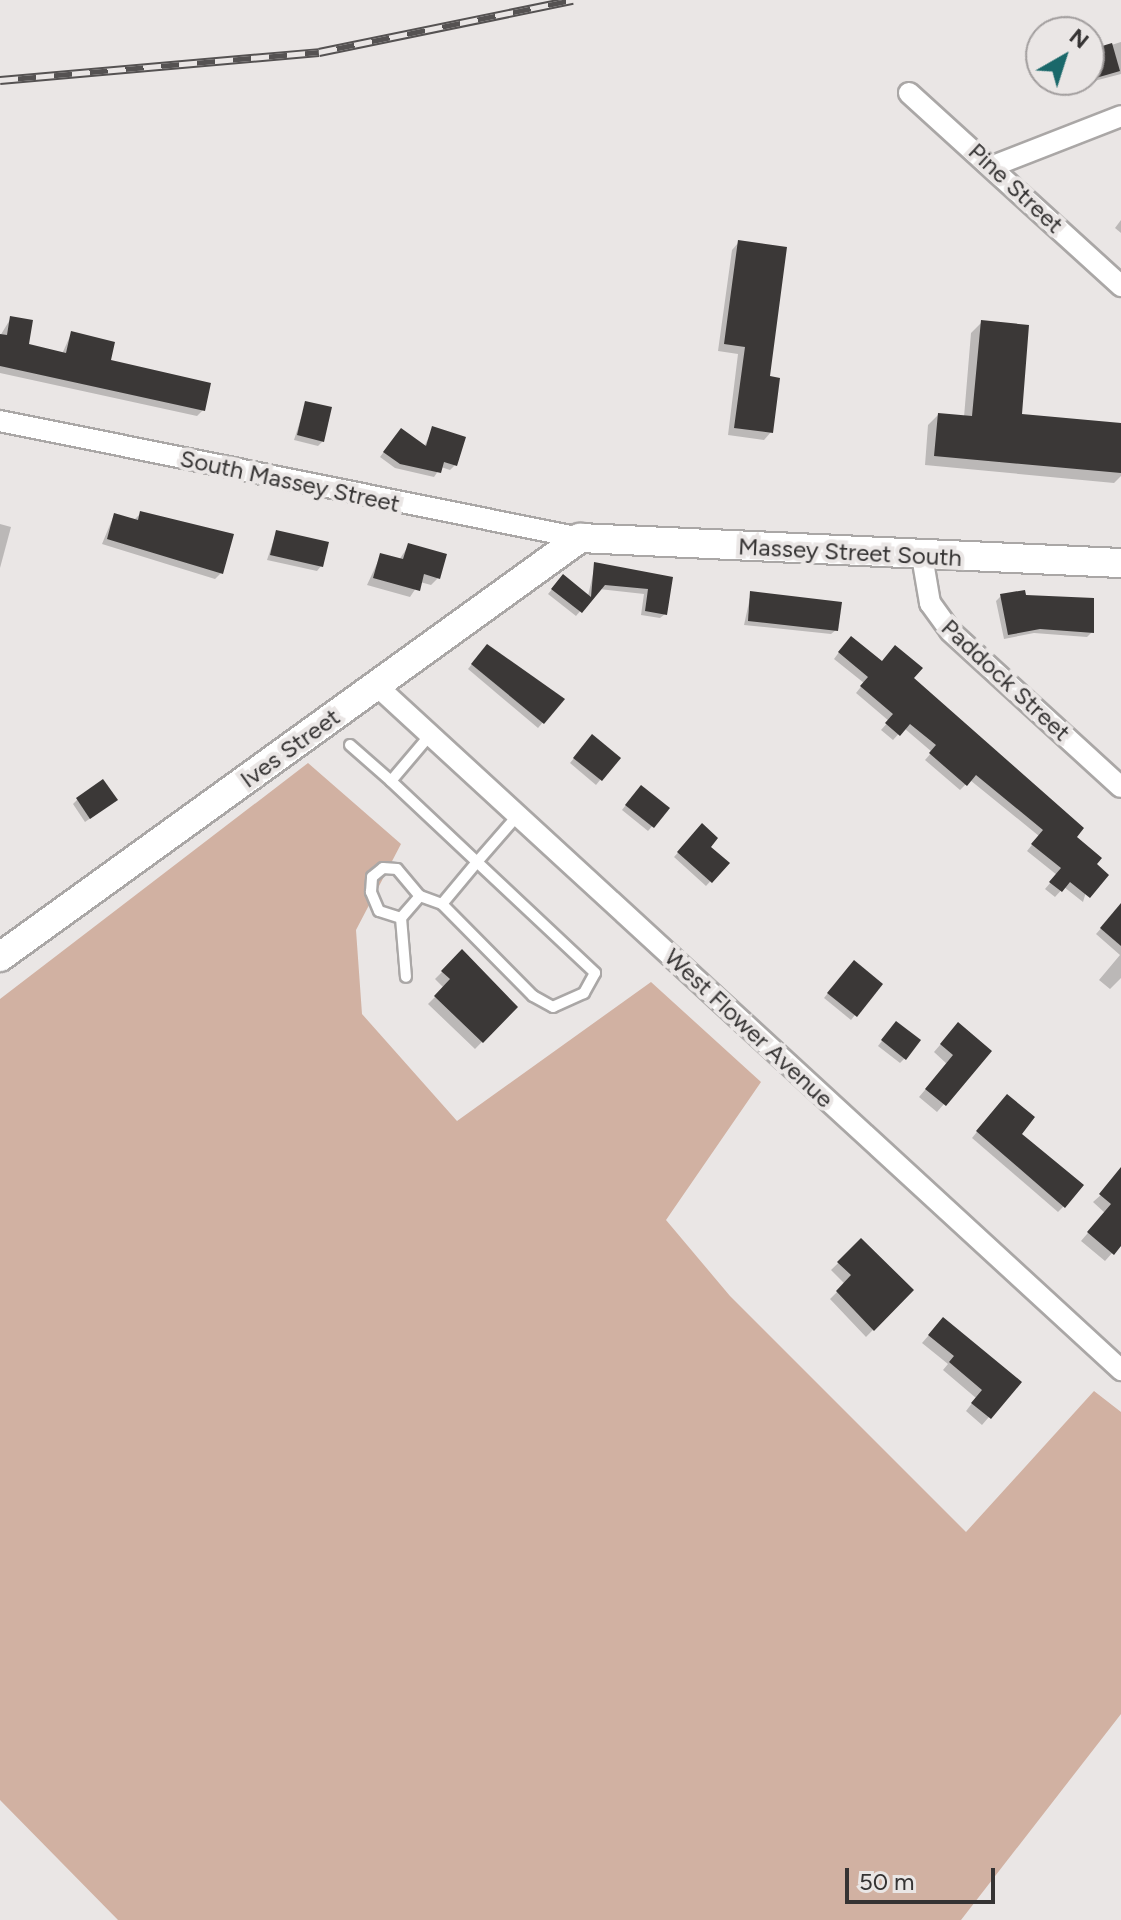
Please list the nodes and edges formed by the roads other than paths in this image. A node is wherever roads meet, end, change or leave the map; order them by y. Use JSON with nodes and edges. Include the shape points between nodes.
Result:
{"nodes":[{"id":1,"x":909,"y":93,"type":"dead end"},
{"id":2,"x":1121,"y":116,"type":"edge"},
{"id":3,"x":993,"y":166,"type":"junction"},
{"id":4,"x":1121,"y":286,"type":"edge"},
{"id":5,"x":0,"y":421,"type":"edge"},
{"id":6,"x":580,"y":538,"type":"junction"},
{"id":7,"x":922,"y":556,"type":"junction"},
{"id":8,"x":1121,"y":563,"type":"edge"},
{"id":9,"x":377,"y":686,"type":"junction"},
{"id":10,"x":430,"y":735,"type":"junction"},
{"id":11,"x":350,"y":745,"type":"dead end"},
{"id":12,"x":391,"y":781,"type":"junction"},
{"id":13,"x":1121,"y":787,"type":"edge"},
{"id":14,"x":518,"y":815,"type":"junction"},
{"id":15,"x":477,"y":862,"type":"junction"},
{"id":16,"x":420,"y":896,"type":"junction"},
{"id":17,"x":442,"y":904,"type":"junction"},
{"id":18,"x":401,"y":918,"type":"junction"},
{"id":19,"x":0,"y":957,"type":"edge"},
{"id":20,"x":406,"y":977,"type":"dead end"},
{"id":21,"x":1121,"y":1370,"type":"edge"}],
"edges":[{"from":1,"to":3,"type":"street","name":"Pine Street"},
{"from":2,"to":3,"type":"street"},
{"from":3,"to":4,"type":"street","name":"Pine Street"},
{"from":5,"to":6,"type":"street","name":"South Massey Street"},
{"from":6,"to":7,"type":"street","name":"Massey Street South"},
{"from":6,"to":9,"type":"street","name":"Ives Street"},
{"from":7,"to":8,"type":"street","name":"Massey Street South"},
{"from":7,"to":13,"type":"street","name":"Paddock Street","via":[[930,603],[950,631]]},
{"from":9,"to":10,"type":"street","name":"West Flower Avenue"},
{"from":9,"to":19,"type":"street","name":"Ives Street"},
{"from":10,"to":12,"type":"lane"},
{"from":10,"to":14,"type":"street","name":"West Flower Avenue"},
{"from":11,"to":12,"type":"lane"},
{"from":12,"to":15,"type":"lane"},
{"from":14,"to":15,"type":"lane"},
{"from":14,"to":21,"type":"street","name":"West Flower Avenue"},
{"from":15,"to":17,"type":"lane"},
{"from":15,"to":17,"type":"lane","via":[[595,973],[584,993],[553,1007],[533,996]]},
{"from":16,"to":17,"type":"lane"},
{"from":16,"to":18,"type":"lane"},
{"from":16,"to":18,"type":"lane","via":[[397,869],[383,868],[372,877],[371,892],[379,911]]},
{"from":18,"to":20,"type":"lane"}]}
